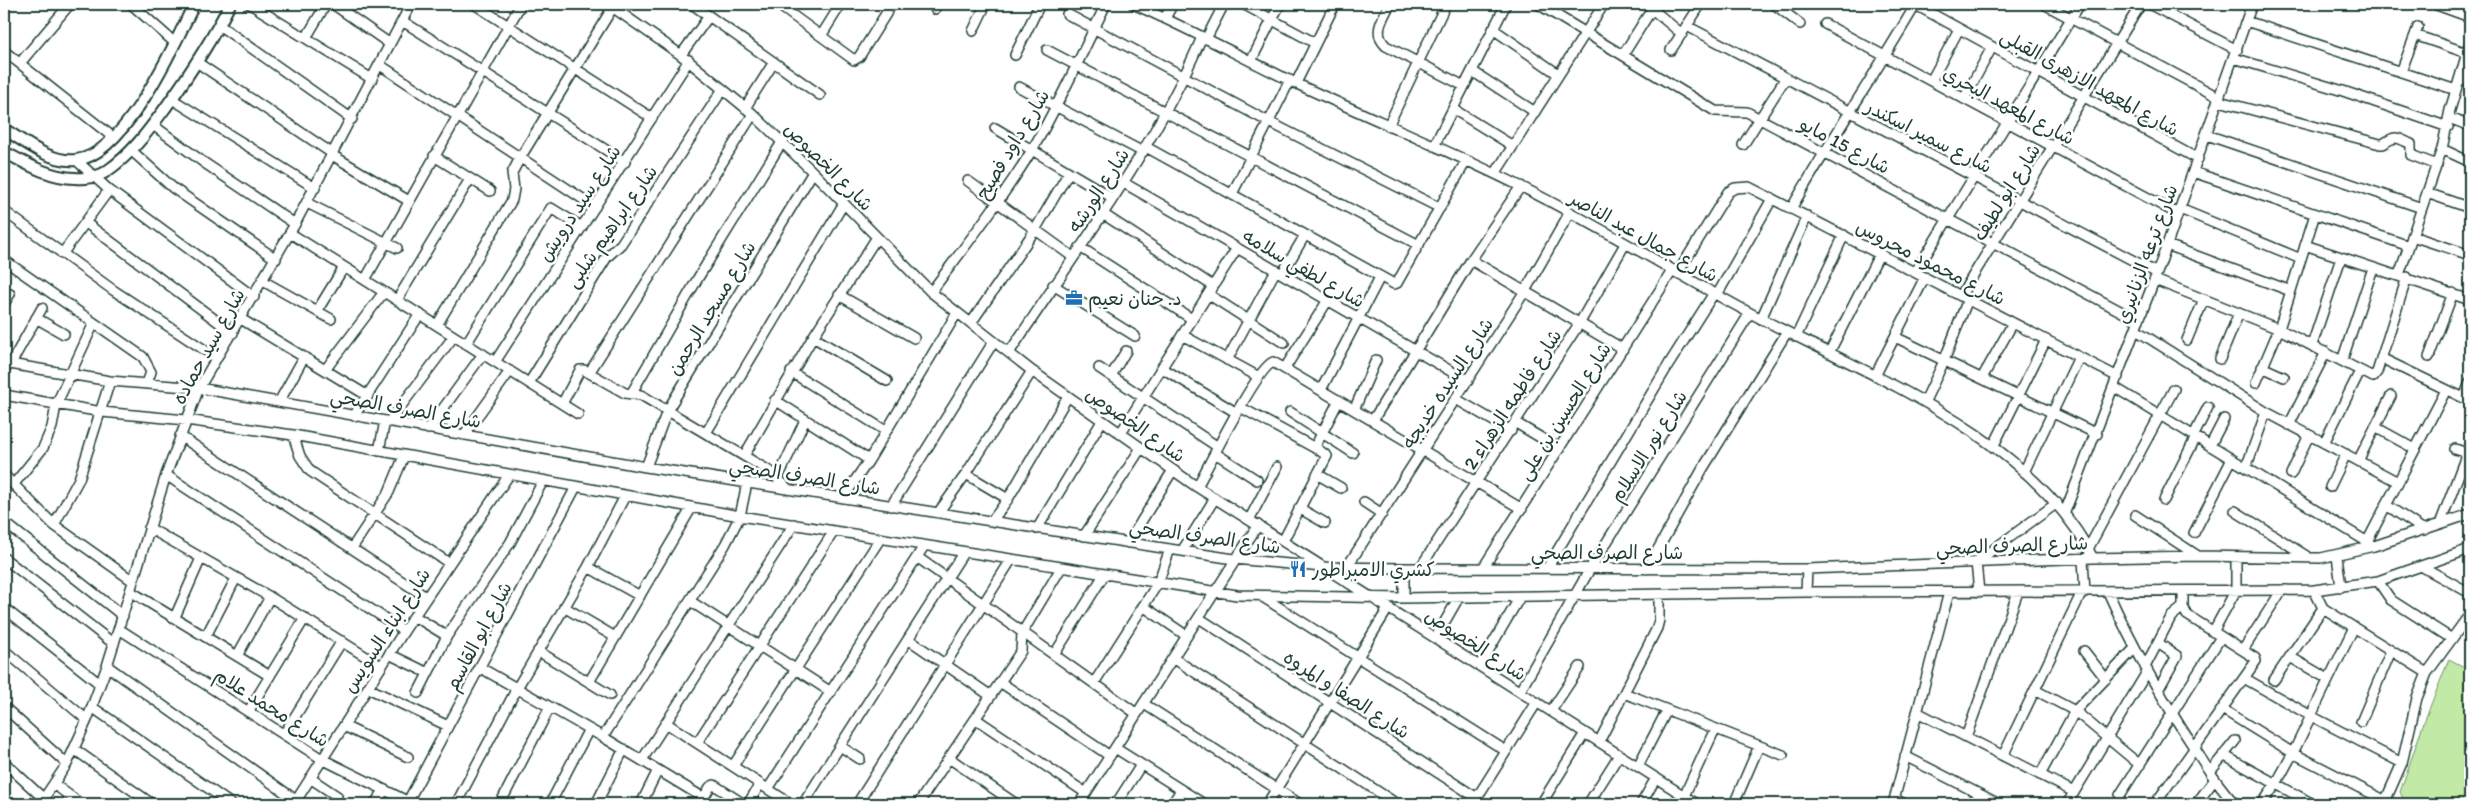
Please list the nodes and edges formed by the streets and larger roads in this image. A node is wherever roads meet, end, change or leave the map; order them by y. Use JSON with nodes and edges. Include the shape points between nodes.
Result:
{"nodes":[{"id":1,"x":70,"y":4,"type":"edge"},
{"id":2,"x":132,"y":4,"type":"edge"},
{"id":3,"x":194,"y":4,"type":"edge"},
{"id":4,"x":230,"y":4,"type":"edge"},
{"id":5,"x":250,"y":4,"type":"edge"},
{"id":6,"x":326,"y":4,"type":"edge"},
{"id":7,"x":333,"y":4,"type":"edge"},
{"id":8,"x":474,"y":4,"type":"edge"},
{"id":9,"x":521,"y":4,"type":"edge"},
{"id":10,"x":692,"y":4,"type":"edge"},
{"id":11,"x":777,"y":4,"type":"edge"},
{"id":12,"x":841,"y":4,"type":"edge"},
{"id":13,"x":892,"y":4,"type":"edge"},
{"id":14,"x":986,"y":4,"type":"edge"},
{"id":15,"x":1040,"y":4,"type":"edge"},
{"id":16,"x":1106,"y":4,"type":"edge"},
{"id":17,"x":1133,"y":4,"type":"edge"},
{"id":18,"x":1173,"y":4,"type":"edge"},
{"id":19,"x":1224,"y":4,"type":"edge"},
{"id":20,"x":1243,"y":4,"type":"edge"},
{"id":21,"x":1280,"y":4,"type":"edge"},
{"id":22,"x":1334,"y":4,"type":"edge"},
{"id":23,"x":1390,"y":4,"type":"edge"},
{"id":24,"x":1446,"y":4,"type":"edge"},
{"id":25,"x":1506,"y":4,"type":"edge"},
{"id":26,"x":1538,"y":4,"type":"edge"},
{"id":27,"x":1604,"y":4,"type":"edge"},
{"id":28,"x":1701,"y":4,"type":"edge"},
{"id":29,"x":1774,"y":4,"type":"edge"},
{"id":30,"x":1915,"y":4,"type":"edge"},
{"id":31,"x":2044,"y":4,"type":"edge"},
{"id":32,"x":2080,"y":4,"type":"edge"},
{"id":33,"x":2141,"y":4,"type":"edge"},
{"id":34,"x":2149,"y":4,"type":"edge"},
{"id":35,"x":2252,"y":4,"type":"edge"},
{"id":36,"x":2434,"y":4,"type":"edge"},
{"id":37,"x":408,"y":5,"type":"edge"},
{"id":38,"x":614,"y":6,"type":"edge"},
{"id":39,"x":1653,"y":6,"type":"edge"},
{"id":40,"x":789,"y":7,"type":"edge"},
{"id":41,"x":1553,"y":8,"type":"edge"},
{"id":42,"x":1067,"y":14,"type":"dead end"},
{"id":43,"x":709,"y":16,"type":"junction"},
{"id":44,"x":2470,"y":17,"type":"edge"},
{"id":45,"x":1165,"y":18,"type":"junction"},
{"id":46,"x":2072,"y":18,"type":"junction"},
{"id":47,"x":1272,"y":21,"type":"junction"},
{"id":48,"x":2246,"y":21,"type":"junction"},
{"id":49,"x":404,"y":22,"type":"junction"},
{"id":50,"x":1800,"y":24,"type":"dead end"},
{"id":51,"x":1825,"y":24,"type":"dead end"},
{"id":52,"x":219,"y":25,"type":"junction"},
{"id":53,"x":508,"y":26,"type":"junction"},
{"id":54,"x":1094,"y":29,"type":"junction"},
{"id":55,"x":1493,"y":29,"type":"junction"},
{"id":56,"x":1959,"y":29,"type":"junction"},
{"id":57,"x":1685,"y":30,"type":"junction"},
{"id":58,"x":973,"y":31,"type":"dead end"},
{"id":59,"x":1585,"y":32,"type":"junction"},
{"id":60,"x":822,"y":36,"type":"junction"},
{"id":61,"x":306,"y":38,"type":"junction"},
{"id":62,"x":1204,"y":38,"type":"junction"},
{"id":63,"x":175,"y":43,"type":"junction"},
{"id":64,"x":1315,"y":43,"type":"junction"},
{"id":65,"x":2117,"y":43,"type":"junction"},
{"id":66,"x":390,"y":44,"type":"junction"},
{"id":67,"x":2470,"y":44,"type":"edge"},
{"id":68,"x":1992,"y":47,"type":"junction"},
{"id":69,"x":1047,"y":50,"type":"dead end"},
{"id":70,"x":1672,"y":50,"type":"dead end"},
{"id":71,"x":4,"y":51,"type":"edge"},
{"id":72,"x":2235,"y":54,"type":"junction"},
{"id":73,"x":2467,"y":54,"type":"junction"},
{"id":74,"x":1015,"y":55,"type":"dead end"},
{"id":75,"x":1623,"y":55,"type":"junction"},
{"id":76,"x":685,"y":57,"type":"junction"},
{"id":77,"x":1886,"y":57,"type":"junction"},
{"id":78,"x":1251,"y":61,"type":"junction"},
{"id":79,"x":774,"y":62,"type":"junction"},
{"id":80,"x":1418,"y":62,"type":"junction"},
{"id":81,"x":20,"y":63,"type":"junction"},
{"id":82,"x":198,"y":63,"type":"junction"},
{"id":83,"x":380,"y":65,"type":"junction"},
{"id":84,"x":1076,"y":66,"type":"junction"},
{"id":85,"x":576,"y":69,"type":"junction"},
{"id":86,"x":1472,"y":71,"type":"junction"},
{"id":87,"x":482,"y":72,"type":"junction"},
{"id":88,"x":2038,"y":72,"type":"junction"},
{"id":89,"x":2401,"y":72,"type":"junction"},
{"id":90,"x":1558,"y":74,"type":"junction"},
{"id":91,"x":1185,"y":77,"type":"junction"},
{"id":92,"x":2460,"y":77,"type":"junction"},
{"id":93,"x":372,"y":79,"type":"junction"},
{"id":94,"x":1785,"y":79,"type":"junction"},
{"id":95,"x":1931,"y":81,"type":"junction"},
{"id":96,"x":2470,"y":81,"type":"edge"},
{"id":97,"x":1293,"y":82,"type":"junction"},
{"id":98,"x":1464,"y":86,"type":"junction"},
{"id":99,"x":1018,"y":87,"type":"dead end"},
{"id":100,"x":723,"y":89,"type":"junction"},
{"id":101,"x":2456,"y":90,"type":"junction"},
{"id":102,"x":820,"y":95,"type":"dead end"},
{"id":103,"x":2084,"y":97,"type":"junction"},
{"id":104,"x":172,"y":99,"type":"junction"},
{"id":105,"x":1964,"y":99,"type":"junction"},
{"id":106,"x":2220,"y":99,"type":"junction"},
{"id":107,"x":1056,"y":107,"type":"junction"},
{"id":108,"x":1453,"y":109,"type":"junction"},
{"id":109,"x":749,"y":111,"type":"junction"},
{"id":110,"x":1535,"y":112,"type":"junction"},
{"id":111,"x":1849,"y":112,"type":"junction"},
{"id":112,"x":548,"y":114,"type":"junction"},
{"id":113,"x":1165,"y":114,"type":"junction"},
{"id":114,"x":457,"y":116,"type":"junction"},
{"id":115,"x":652,"y":118,"type":"junction"},
{"id":116,"x":1760,"y":118,"type":"junction"},
{"id":117,"x":352,"y":119,"type":"junction"},
{"id":118,"x":1269,"y":122,"type":"junction"},
{"id":119,"x":2007,"y":122,"type":"junction"},
{"id":120,"x":2448,"y":123,"type":"junction"},
{"id":121,"x":153,"y":125,"type":"junction"},
{"id":122,"x":1388,"y":126,"type":"junction"},
{"id":123,"x":2470,"y":126,"type":"edge"},
{"id":124,"x":995,"y":128,"type":"dead end"},
{"id":125,"x":4,"y":129,"type":"edge"},
{"id":126,"x":2207,"y":135,"type":"junction"},
{"id":127,"x":114,"y":138,"type":"junction"},
{"id":128,"x":782,"y":142,"type":"junction"},
{"id":129,"x":1744,"y":145,"type":"dead end"},
{"id":130,"x":1434,"y":146,"type":"junction"},
{"id":131,"x":1513,"y":146,"type":"junction"},
{"id":132,"x":2053,"y":147,"type":"junction"},
{"id":133,"x":1144,"y":149,"type":"junction"},
{"id":134,"x":2442,"y":149,"type":"junction"},
{"id":135,"x":1032,"y":150,"type":"junction"},
{"id":136,"x":132,"y":151,"type":"junction"},
{"id":137,"x":4,"y":152,"type":"edge"},
{"id":138,"x":1824,"y":152,"type":"junction"},
{"id":139,"x":332,"y":154,"type":"junction"},
{"id":140,"x":434,"y":156,"type":"junction"},
{"id":141,"x":1252,"y":156,"type":"junction"},
{"id":142,"x":520,"y":158,"type":"junction"},
{"id":143,"x":2198,"y":159,"type":"junction"},
{"id":144,"x":76,"y":160,"type":"junction"},
{"id":145,"x":1466,"y":161,"type":"junction"},
{"id":146,"x":625,"y":162,"type":"junction"},
{"id":147,"x":2470,"y":162,"type":"edge"},
{"id":148,"x":2437,"y":165,"type":"junction"},
{"id":149,"x":813,"y":172,"type":"junction"},
{"id":150,"x":1069,"y":172,"type":"junction"},
{"id":151,"x":2193,"y":172,"type":"junction"},
{"id":152,"x":1495,"y":174,"type":"junction"},
{"id":153,"x":92,"y":177,"type":"junction"},
{"id":154,"x":1974,"y":178,"type":"junction"},
{"id":155,"x":470,"y":179,"type":"junction"},
{"id":156,"x":968,"y":181,"type":"dead end"},
{"id":157,"x":1124,"y":183,"type":"junction"},
{"id":158,"x":1520,"y":186,"type":"junction"},
{"id":159,"x":315,"y":188,"type":"junction"},
{"id":160,"x":108,"y":190,"type":"junction"},
{"id":161,"x":490,"y":191,"type":"dead end"},
{"id":162,"x":1728,"y":192,"type":"joint"},
{"id":163,"x":2427,"y":193,"type":"junction"},
{"id":164,"x":1232,"y":194,"type":"junction"},
{"id":165,"x":1113,"y":198,"type":"junction"},
{"id":166,"x":1772,"y":199,"type":"junction"},
{"id":167,"x":409,"y":201,"type":"junction"},
{"id":168,"x":2020,"y":201,"type":"junction"},
{"id":169,"x":307,"y":203,"type":"junction"},
{"id":170,"x":844,"y":203,"type":"junction"},
{"id":171,"x":996,"y":204,"type":"junction"},
{"id":172,"x":595,"y":207,"type":"junction"},
{"id":173,"x":1440,"y":208,"type":"junction"},
{"id":174,"x":2422,"y":208,"type":"junction"},
{"id":175,"x":2470,"y":208,"type":"edge"},
{"id":176,"x":1791,"y":209,"type":"junction"},
{"id":177,"x":4,"y":211,"type":"edge"},
{"id":178,"x":2179,"y":211,"type":"junction"},
{"id":179,"x":1570,"y":212,"type":"junction"},
{"id":180,"x":1103,"y":214,"type":"junction"},
{"id":181,"x":2315,"y":214,"type":"junction"},
{"id":182,"x":1807,"y":216,"type":"junction"},
{"id":183,"x":1948,"y":219,"type":"junction"},
{"id":184,"x":86,"y":223,"type":"junction"},
{"id":185,"x":295,"y":224,"type":"junction"},
{"id":186,"x":582,"y":227,"type":"junction"},
{"id":187,"x":1035,"y":230,"type":"junction"},
{"id":188,"x":290,"y":233,"type":"junction"},
{"id":189,"x":1305,"y":235,"type":"junction"},
{"id":190,"x":1844,"y":235,"type":"junction"},
{"id":191,"x":2412,"y":236,"type":"junction"},
{"id":192,"x":877,"y":237,"type":"junction"},
{"id":193,"x":386,"y":243,"type":"junction"},
{"id":194,"x":1993,"y":243,"type":"junction"},
{"id":195,"x":1625,"y":244,"type":"junction"},
{"id":196,"x":1419,"y":245,"type":"junction"},
{"id":197,"x":2167,"y":245,"type":"junction"},
{"id":198,"x":2305,"y":245,"type":"junction"},
{"id":199,"x":2409,"y":246,"type":"junction"},
{"id":200,"x":1080,"y":247,"type":"junction"},
{"id":201,"x":397,"y":248,"type":"dead end"},
{"id":202,"x":1237,"y":248,"type":"junction"},
{"id":203,"x":1880,"y":253,"type":"junction"},
{"id":204,"x":62,"y":254,"type":"junction"},
{"id":205,"x":2470,"y":255,"type":"edge"},
{"id":206,"x":1073,"y":257,"type":"junction"},
{"id":207,"x":2341,"y":258,"type":"junction"},
{"id":208,"x":276,"y":259,"type":"junction"},
{"id":209,"x":2301,"y":259,"type":"junction"},
{"id":210,"x":4,"y":260,"type":"edge"},
{"id":211,"x":1471,"y":260,"type":"junction"},
{"id":212,"x":344,"y":267,"type":"junction"},
{"id":213,"x":2373,"y":268,"type":"junction"},
{"id":214,"x":1916,"y":271,"type":"junction"},
{"id":215,"x":1279,"y":272,"type":"junction"},
{"id":216,"x":1675,"y":272,"type":"junction"},
{"id":217,"x":1926,"y":276,"type":"junction"},
{"id":218,"x":2156,"y":276,"type":"junction"},
{"id":219,"x":2403,"y":276,"type":"junction"},
{"id":220,"x":1380,"y":277,"type":"junction"},
{"id":221,"x":365,"y":280,"type":"junction"},
{"id":222,"x":263,"y":281,"type":"junction"},
{"id":223,"x":1053,"y":286,"type":"junction"},
{"id":224,"x":1210,"y":290,"type":"junction"},
{"id":225,"x":1525,"y":291,"type":"junction"},
{"id":226,"x":2291,"y":291,"type":"junction"},
{"id":227,"x":384,"y":292,"type":"junction"},
{"id":228,"x":931,"y":292,"type":"junction"},
{"id":229,"x":2452,"y":293,"type":"junction"},
{"id":230,"x":10,"y":294,"type":"dead end"},
{"id":231,"x":1715,"y":294,"type":"junction"},
{"id":232,"x":838,"y":295,"type":"junction"},
{"id":233,"x":254,"y":297,"type":"junction"},
{"id":234,"x":1965,"y":297,"type":"junction"},
{"id":235,"x":2204,"y":299,"type":"junction"},
{"id":236,"x":397,"y":300,"type":"junction"},
{"id":237,"x":1328,"y":300,"type":"junction"},
{"id":238,"x":2470,"y":300,"type":"edge"},
{"id":239,"x":4,"y":304,"type":"edge"},
{"id":240,"x":42,"y":308,"type":"dead end"},
{"id":241,"x":317,"y":312,"type":"junction"},
{"id":242,"x":958,"y":313,"type":"junction"},
{"id":243,"x":1750,"y":313,"type":"junction"},
{"id":244,"x":2239,"y":313,"type":"junction"},
{"id":245,"x":420,"y":314,"type":"junction"},
{"id":246,"x":36,"y":318,"type":"junction"},
{"id":247,"x":1358,"y":318,"type":"junction"},
{"id":248,"x":241,"y":319,"type":"junction"},
{"id":249,"x":331,"y":319,"type":"dead end"},
{"id":250,"x":1192,"y":319,"type":"junction"},
{"id":251,"x":1761,"y":319,"type":"junction"},
{"id":252,"x":1249,"y":320,"type":"junction"},
{"id":253,"x":94,"y":323,"type":"junction"},
{"id":254,"x":971,"y":323,"type":"junction"},
{"id":255,"x":2013,"y":323,"type":"junction"},
{"id":256,"x":1579,"y":324,"type":"junction"},
{"id":257,"x":437,"y":325,"type":"junction"},
{"id":258,"x":2137,"y":326,"type":"junction"},
{"id":259,"x":2279,"y":329,"type":"junction"},
{"id":260,"x":233,"y":333,"type":"junction"},
{"id":261,"x":64,"y":334,"type":"dead end"},
{"id":262,"x":1182,"y":335,"type":"junction"},
{"id":263,"x":1791,"y":335,"type":"junction"},
{"id":264,"x":454,"y":336,"type":"junction"},
{"id":265,"x":1135,"y":336,"type":"dead end"},
{"id":266,"x":813,"y":337,"type":"junction"},
{"id":267,"x":1895,"y":337,"type":"junction"},
{"id":268,"x":914,"y":338,"type":"dead end"},
{"id":269,"x":2046,"y":340,"type":"junction"},
{"id":270,"x":2187,"y":340,"type":"dead end"},
{"id":271,"x":994,"y":341,"type":"junction"},
{"id":272,"x":1284,"y":343,"type":"dead end"},
{"id":273,"x":466,"y":344,"type":"junction"},
{"id":274,"x":2312,"y":345,"type":"junction"},
{"id":275,"x":1415,"y":350,"type":"junction"},
{"id":276,"x":1623,"y":350,"type":"junction"},
{"id":277,"x":1126,"y":351,"type":"dead end"},
{"id":278,"x":2326,"y":352,"type":"junction"},
{"id":279,"x":1009,"y":353,"type":"junction"},
{"id":280,"x":483,"y":354,"type":"junction"},
{"id":281,"x":1829,"y":354,"type":"junction"},
{"id":282,"x":304,"y":357,"type":"junction"},
{"id":283,"x":2079,"y":357,"type":"junction"},
{"id":284,"x":2429,"y":357,"type":"dead end"},
{"id":285,"x":217,"y":358,"type":"junction"},
{"id":286,"x":2381,"y":358,"type":"junction"},
{"id":287,"x":1227,"y":360,"type":"junction"},
{"id":288,"x":1376,"y":360,"type":"dead end"},
{"id":289,"x":2220,"y":360,"type":"dead end"},
{"id":290,"x":1944,"y":361,"type":"junction"},
{"id":291,"x":2342,"y":361,"type":"junction"},
{"id":292,"x":495,"y":362,"type":"junction"},
{"id":293,"x":7,"y":364,"type":"edge"},
{"id":294,"x":2262,"y":367,"type":"junction"},
{"id":295,"x":1099,"y":368,"type":"dead end"},
{"id":296,"x":1162,"y":368,"type":"junction"},
{"id":297,"x":1285,"y":368,"type":"junction"},
{"id":298,"x":325,"y":370,"type":"junction"},
{"id":299,"x":510,"y":371,"type":"junction"},
{"id":300,"x":1032,"y":371,"type":"junction"},
{"id":301,"x":2360,"y":371,"type":"junction"},
{"id":302,"x":791,"y":372,"type":"junction"},
{"id":303,"x":589,"y":373,"type":"junction"},
{"id":304,"x":69,"y":375,"type":"junction"},
{"id":305,"x":1111,"y":376,"type":"junction"},
{"id":306,"x":1874,"y":376,"type":"junction"},
{"id":307,"x":1259,"y":377,"type":"junction"},
{"id":308,"x":2118,"y":377,"type":"junction"},
{"id":309,"x":2284,"y":377,"type":"dead end"},
{"id":310,"x":1982,"y":378,"type":"junction"},
{"id":311,"x":110,"y":381,"type":"junction"},
{"id":312,"x":887,"y":381,"type":"dead end"},
{"id":313,"x":1468,"y":381,"type":"junction"},
{"id":314,"x":2470,"y":382,"type":"edge"},
{"id":315,"x":147,"y":383,"type":"junction"},
{"id":316,"x":529,"y":383,"type":"junction"},
{"id":317,"x":2256,"y":383,"type":"dead end"},
{"id":318,"x":2114,"y":387,"type":"junction"},
{"id":319,"x":199,"y":388,"type":"junction"},
{"id":320,"x":2174,"y":389,"type":"dead end"},
{"id":321,"x":1321,"y":390,"type":"junction"},
{"id":322,"x":2446,"y":390,"type":"junction"},
{"id":323,"x":631,"y":394,"type":"junction"},
{"id":324,"x":4,"y":395,"type":"edge"},
{"id":325,"x":368,"y":396,"type":"junction"},
{"id":326,"x":1068,"y":396,"type":"junction"},
{"id":327,"x":2018,"y":396,"type":"junction"},
{"id":328,"x":2391,"y":396,"type":"dead end"},
{"id":329,"x":1143,"y":398,"type":"junction"},
{"id":330,"x":1456,"y":399,"type":"junction"},
{"id":331,"x":775,"y":400,"type":"junction"},
{"id":332,"x":1339,"y":400,"type":"junction"},
{"id":333,"x":2467,"y":400,"type":"edge"},
{"id":334,"x":1925,"y":401,"type":"junction"},
{"id":335,"x":279,"y":402,"type":"junction"},
{"id":336,"x":562,"y":404,"type":"junction"},
{"id":337,"x":56,"y":405,"type":"junction"},
{"id":338,"x":2208,"y":407,"type":"dead end"},
{"id":339,"x":668,"y":410,"type":"junction"},
{"id":340,"x":1239,"y":410,"type":"junction"},
{"id":341,"x":1354,"y":410,"type":"junction"},
{"id":342,"x":102,"y":412,"type":"junction"},
{"id":343,"x":1290,"y":412,"type":"dead end"},
{"id":344,"x":2053,"y":412,"type":"junction"},
{"id":345,"x":2266,"y":412,"type":"junction"},
{"id":346,"x":578,"y":414,"type":"dead end"},
{"id":347,"x":2160,"y":415,"type":"junction"},
{"id":348,"x":354,"y":416,"type":"junction"},
{"id":349,"x":2224,"y":419,"type":"dead end"},
{"id":350,"x":186,"y":420,"type":"junction"},
{"id":351,"x":805,"y":420,"type":"junction"},
{"id":352,"x":1373,"y":420,"type":"junction"},
{"id":353,"x":387,"y":421,"type":"junction"},
{"id":354,"x":1102,"y":421,"type":"junction"},
{"id":355,"x":1516,"y":422,"type":"junction"},
{"id":356,"x":2290,"y":425,"type":"junction"},
{"id":357,"x":2375,"y":427,"type":"junction"},
{"id":358,"x":428,"y":429,"type":"junction"},
{"id":359,"x":886,"y":431,"type":"junction"},
{"id":360,"x":1511,"y":431,"type":"junction"},
{"id":361,"x":706,"y":433,"type":"junction"},
{"id":362,"x":1322,"y":433,"type":"junction"},
{"id":363,"x":1120,"y":434,"type":"junction"},
{"id":364,"x":2097,"y":434,"type":"junction"},
{"id":365,"x":293,"y":435,"type":"junction"},
{"id":366,"x":464,"y":435,"type":"junction"},
{"id":367,"x":2309,"y":435,"type":"junction"},
{"id":368,"x":180,"y":436,"type":"junction"},
{"id":369,"x":2195,"y":436,"type":"junction"},
{"id":370,"x":2324,"y":443,"type":"junction"},
{"id":371,"x":2210,"y":446,"type":"junction"},
{"id":372,"x":1993,"y":447,"type":"junction"},
{"id":373,"x":1141,"y":448,"type":"junction"},
{"id":374,"x":1315,"y":448,"type":"junction"},
{"id":375,"x":1560,"y":449,"type":"junction"},
{"id":376,"x":2415,"y":449,"type":"junction"},
{"id":377,"x":2455,"y":449,"type":"dead end"},
{"id":378,"x":1217,"y":450,"type":"junction"},
{"id":379,"x":1423,"y":450,"type":"junction"},
{"id":380,"x":379,"y":451,"type":"junction"},
{"id":381,"x":1353,"y":453,"type":"dead end"},
{"id":382,"x":2468,"y":453,"type":"edge"},
{"id":383,"x":2346,"y":454,"type":"junction"},
{"id":384,"x":404,"y":456,"type":"junction"},
{"id":385,"x":744,"y":456,"type":"junction"},
{"id":386,"x":2232,"y":459,"type":"junction"},
{"id":387,"x":869,"y":460,"type":"junction"},
{"id":388,"x":2358,"y":460,"type":"junction"},
{"id":389,"x":646,"y":467,"type":"junction"},
{"id":390,"x":1277,"y":467,"type":"dead end"},
{"id":391,"x":2246,"y":468,"type":"junction"},
{"id":392,"x":1173,"y":470,"type":"junction"},
{"id":393,"x":2024,"y":472,"type":"junction"},
{"id":394,"x":966,"y":474,"type":"junction"},
{"id":395,"x":1317,"y":474,"type":"junction"},
{"id":396,"x":2291,"y":474,"type":"dead end"},
{"id":397,"x":4,"y":475,"type":"edge"},
{"id":398,"x":166,"y":475,"type":"junction"},
{"id":399,"x":509,"y":475,"type":"junction"},
{"id":400,"x":778,"y":478,"type":"junction"},
{"id":401,"x":1257,"y":480,"type":"dead end"},
{"id":402,"x":543,"y":481,"type":"junction"},
{"id":403,"x":1477,"y":482,"type":"junction"},
{"id":404,"x":2398,"y":482,"type":"junction"},
{"id":405,"x":747,"y":483,"type":"junction"},
{"id":406,"x":14,"y":484,"type":"junction"},
{"id":407,"x":1197,"y":486,"type":"junction"},
{"id":408,"x":576,"y":487,"type":"junction"},
{"id":409,"x":2330,"y":487,"type":"dead end"},
{"id":410,"x":1342,"y":488,"type":"dead end"},
{"id":411,"x":788,"y":489,"type":"junction"},
{"id":412,"x":625,"y":496,"type":"junction"},
{"id":413,"x":843,"y":498,"type":"junction"},
{"id":414,"x":1215,"y":498,"type":"junction"},
{"id":415,"x":1008,"y":499,"type":"junction"},
{"id":416,"x":2164,"y":500,"type":"dead end"},
{"id":417,"x":1364,"y":502,"type":"dead end"},
{"id":418,"x":2057,"y":503,"type":"junction"},
{"id":419,"x":2386,"y":505,"type":"junction"},
{"id":420,"x":891,"y":506,"type":"junction"},
{"id":421,"x":692,"y":508,"type":"junction"},
{"id":422,"x":1299,"y":508,"type":"junction"},
{"id":423,"x":1522,"y":509,"type":"junction"},
{"id":424,"x":2234,"y":511,"type":"dead end"},
{"id":425,"x":2065,"y":512,"type":"junction"},
{"id":426,"x":938,"y":513,"type":"junction"},
{"id":427,"x":375,"y":514,"type":"junction"},
{"id":428,"x":1382,"y":514,"type":"junction"},
{"id":429,"x":2470,"y":514,"type":"edge"},
{"id":430,"x":2135,"y":515,"type":"dead end"},
{"id":431,"x":740,"y":516,"type":"junction"},
{"id":432,"x":1249,"y":520,"type":"junction"},
{"id":433,"x":992,"y":521,"type":"junction"},
{"id":434,"x":4,"y":522,"type":"edge"},
{"id":435,"x":1325,"y":523,"type":"dead end"},
{"id":436,"x":794,"y":524,"type":"junction"},
{"id":437,"x":2440,"y":524,"type":"junction"},
{"id":438,"x":54,"y":525,"type":"junction"},
{"id":439,"x":1258,"y":526,"type":"junction"},
{"id":440,"x":149,"y":528,"type":"junction"},
{"id":441,"x":1037,"y":528,"type":"junction"},
{"id":442,"x":2424,"y":530,"type":"junction"},
{"id":443,"x":834,"y":531,"type":"junction"},
{"id":444,"x":2194,"y":532,"type":"dead end"},
{"id":445,"x":1084,"y":536,"type":"junction"},
{"id":446,"x":880,"y":539,"type":"junction"},
{"id":447,"x":1283,"y":542,"type":"junction"},
{"id":448,"x":1128,"y":543,"type":"junction"},
{"id":449,"x":2370,"y":544,"type":"junction"},
{"id":450,"x":924,"y":546,"type":"junction"},
{"id":451,"x":352,"y":548,"type":"junction"},
{"id":452,"x":2088,"y":549,"type":"junction"},
{"id":453,"x":2470,"y":549,"type":"edge"},
{"id":454,"x":1170,"y":550,"type":"junction"},
{"id":455,"x":1182,"y":551,"type":"junction"},
{"id":456,"x":963,"y":552,"type":"junction"},
{"id":457,"x":2199,"y":556,"type":"junction"},
{"id":458,"x":2337,"y":556,"type":"junction"},
{"id":459,"x":917,"y":557,"type":"junction"},
{"id":460,"x":2236,"y":557,"type":"junction"},
{"id":461,"x":4,"y":558,"type":"edge"},
{"id":462,"x":201,"y":558,"type":"junction"},
{"id":463,"x":2093,"y":558,"type":"junction"},
{"id":464,"x":2308,"y":558,"type":"junction"},
{"id":465,"x":1234,"y":559,"type":"junction"},
{"id":466,"x":2083,"y":559,"type":"junction"},
{"id":467,"x":1011,"y":560,"type":"junction"},
{"id":468,"x":1976,"y":562,"type":"junction"},
{"id":469,"x":449,"y":563,"type":"junction"},
{"id":470,"x":2421,"y":566,"type":"junction"},
{"id":471,"x":588,"y":567,"type":"junction"},
{"id":472,"x":1323,"y":567,"type":"junction"},
{"id":473,"x":1347,"y":567,"type":"junction"},
{"id":474,"x":1061,"y":568,"type":"junction"},
{"id":475,"x":1404,"y":568,"type":"junction"},
{"id":476,"x":1420,"y":568,"type":"junction"},
{"id":477,"x":1482,"y":568,"type":"junction"},
{"id":478,"x":1548,"y":568,"type":"junction"},
{"id":479,"x":1590,"y":568,"type":"junction"},
{"id":480,"x":1647,"y":569,"type":"junction"},
{"id":481,"x":1807,"y":569,"type":"junction"},
{"id":482,"x":1104,"y":575,"type":"junction"},
{"id":483,"x":236,"y":578,"type":"junction"},
{"id":484,"x":947,"y":578,"type":"junction"},
{"id":485,"x":133,"y":581,"type":"junction"},
{"id":486,"x":2378,"y":581,"type":"junction"},
{"id":487,"x":1158,"y":583,"type":"junction"},
{"id":488,"x":2341,"y":587,"type":"junction"},
{"id":489,"x":2236,"y":590,"type":"junction"},
{"id":490,"x":2282,"y":590,"type":"junction"},
{"id":491,"x":2314,"y":590,"type":"junction"},
{"id":492,"x":130,"y":591,"type":"junction"},
{"id":493,"x":2183,"y":591,"type":"junction"},
{"id":494,"x":1214,"y":592,"type":"junction"},
{"id":495,"x":1806,"y":592,"type":"junction"},
{"id":496,"x":1949,"y":592,"type":"junction"},
{"id":497,"x":1979,"y":592,"type":"junction"},
{"id":498,"x":2018,"y":592,"type":"junction"},
{"id":499,"x":2083,"y":592,"type":"junction"},
{"id":500,"x":2108,"y":592,"type":"junction"},
{"id":501,"x":2470,"y":593,"type":"edge"},
{"id":502,"x":1659,"y":595,"type":"junction"},
{"id":503,"x":640,"y":596,"type":"junction"},
{"id":504,"x":1261,"y":596,"type":"junction"},
{"id":505,"x":1574,"y":596,"type":"junction"},
{"id":506,"x":270,"y":597,"type":"junction"},
{"id":507,"x":426,"y":597,"type":"junction"},
{"id":508,"x":1459,"y":597,"type":"junction"},
{"id":509,"x":1520,"y":597,"type":"junction"},
{"id":510,"x":1373,"y":598,"type":"junction"},
{"id":511,"x":1404,"y":598,"type":"junction"},
{"id":512,"x":690,"y":601,"type":"junction"},
{"id":513,"x":983,"y":604,"type":"junction"},
{"id":514,"x":1143,"y":606,"type":"junction"},
{"id":515,"x":1389,"y":607,"type":"junction"},
{"id":516,"x":2183,"y":607,"type":"junction"},
{"id":517,"x":4,"y":608,"type":"edge"},
{"id":518,"x":564,"y":608,"type":"junction"},
{"id":519,"x":2323,"y":608,"type":"junction"},
{"id":520,"x":2470,"y":614,"type":"edge"},
{"id":521,"x":123,"y":616,"type":"junction"},
{"id":522,"x":414,"y":616,"type":"junction"},
{"id":523,"x":175,"y":617,"type":"junction"},
{"id":524,"x":306,"y":618,"type":"junction"},
{"id":525,"x":1199,"y":618,"type":"junction"},
{"id":526,"x":728,"y":626,"type":"junction"},
{"id":527,"x":2354,"y":628,"type":"junction"},
{"id":528,"x":119,"y":629,"type":"junction"},
{"id":529,"x":404,"y":631,"type":"junction"},
{"id":530,"x":1022,"y":633,"type":"junction"},
{"id":531,"x":2217,"y":635,"type":"junction"},
{"id":532,"x":206,"y":636,"type":"junction"},
{"id":533,"x":448,"y":636,"type":"junction"},
{"id":534,"x":1187,"y":636,"type":"junction"},
{"id":535,"x":615,"y":637,"type":"junction"},
{"id":536,"x":1436,"y":637,"type":"junction"},
{"id":537,"x":2452,"y":639,"type":"junction"},
{"id":538,"x":908,"y":640,"type":"junction"},
{"id":539,"x":342,"y":641,"type":"junction"},
{"id":540,"x":2158,"y":643,"type":"junction"},
{"id":541,"x":114,"y":644,"type":"junction"},
{"id":542,"x":760,"y":646,"type":"junction"},
{"id":543,"x":2134,"y":648,"type":"junction"},
{"id":544,"x":4,"y":650,"type":"edge"},
{"id":545,"x":2243,"y":650,"type":"junction"},
{"id":546,"x":538,"y":651,"type":"junction"},
{"id":547,"x":2084,"y":651,"type":"dead end"},
{"id":548,"x":2390,"y":651,"type":"junction"},
{"id":549,"x":389,"y":654,"type":"junction"},
{"id":550,"x":1054,"y":655,"type":"junction"},
{"id":551,"x":237,"y":656,"type":"junction"},
{"id":552,"x":2290,"y":657,"type":"junction"},
{"id":553,"x":1173,"y":658,"type":"junction"},
{"id":554,"x":1358,"y":658,"type":"junction"},
{"id":555,"x":945,"y":664,"type":"junction"},
{"id":556,"x":1480,"y":665,"type":"junction"},
{"id":557,"x":107,"y":666,"type":"junction"},
{"id":558,"x":381,"y":666,"type":"junction"},
{"id":559,"x":479,"y":667,"type":"junction"},
{"id":560,"x":1580,"y":667,"type":"dead end"},
{"id":561,"x":796,"y":669,"type":"junction"},
{"id":562,"x":2146,"y":669,"type":"junction"},
{"id":563,"x":428,"y":673,"type":"junction"},
{"id":564,"x":2427,"y":673,"type":"junction"},
{"id":565,"x":270,"y":676,"type":"junction"},
{"id":566,"x":2244,"y":678,"type":"junction"},
{"id":567,"x":2106,"y":679,"type":"junction"},
{"id":568,"x":2328,"y":679,"type":"junction"},
{"id":569,"x":2274,"y":680,"type":"dead end"},
{"id":570,"x":588,"y":682,"type":"junction"},
{"id":571,"x":1000,"y":682,"type":"junction"},
{"id":572,"x":1094,"y":683,"type":"junction"},
{"id":573,"x":100,"y":684,"type":"junction"},
{"id":574,"x":368,"y":688,"type":"junction"},
{"id":575,"x":517,"y":688,"type":"junction"},
{"id":576,"x":2035,"y":690,"type":"junction"},
{"id":577,"x":2158,"y":690,"type":"junction"},
{"id":578,"x":1520,"y":691,"type":"junction"},
{"id":579,"x":830,"y":692,"type":"junction"},
{"id":580,"x":418,"y":693,"type":"dead end"},
{"id":581,"x":1624,"y":693,"type":"junction"},
{"id":582,"x":610,"y":695,"type":"dead end"},
{"id":583,"x":991,"y":696,"type":"junction"},
{"id":584,"x":1537,"y":702,"type":"junction"},
{"id":585,"x":1330,"y":703,"type":"junction"},
{"id":586,"x":1144,"y":704,"type":"junction"},
{"id":587,"x":550,"y":706,"type":"junction"},
{"id":588,"x":92,"y":707,"type":"junction"},
{"id":589,"x":4,"y":708,"type":"edge"},
{"id":590,"x":2222,"y":709,"type":"junction"},
{"id":591,"x":1667,"y":710,"type":"junction"},
{"id":592,"x":1552,"y":711,"type":"junction"},
{"id":593,"x":2075,"y":711,"type":"junction"},
{"id":594,"x":248,"y":712,"type":"junction"},
{"id":595,"x":1916,"y":712,"type":"junction"},
{"id":596,"x":1137,"y":714,"type":"junction"},
{"id":597,"x":2172,"y":714,"type":"junction"},
{"id":598,"x":2311,"y":716,"type":"junction"},
{"id":599,"x":976,"y":718,"type":"junction"},
{"id":600,"x":87,"y":720,"type":"junction"},
{"id":601,"x":2361,"y":722,"type":"dead end"},
{"id":602,"x":666,"y":723,"type":"junction"},
{"id":603,"x":344,"y":726,"type":"junction"},
{"id":604,"x":448,"y":726,"type":"junction"},
{"id":605,"x":1715,"y":728,"type":"junction"},
{"id":606,"x":589,"y":729,"type":"junction"},
{"id":607,"x":1586,"y":733,"type":"junction"},
{"id":608,"x":284,"y":734,"type":"junction"},
{"id":609,"x":603,"y":737,"type":"junction"},
{"id":610,"x":1966,"y":737,"type":"junction"},
{"id":611,"x":2106,"y":737,"type":"junction"},
{"id":612,"x":2235,"y":741,"type":"dead end"},
{"id":613,"x":1599,"y":742,"type":"junction"},
{"id":614,"x":697,"y":743,"type":"junction"},
{"id":615,"x":1304,"y":744,"type":"junction"},
{"id":616,"x":840,"y":746,"type":"junction"},
{"id":617,"x":1759,"y":746,"type":"junction"},
{"id":618,"x":2194,"y":748,"type":"junction"},
{"id":619,"x":74,"y":749,"type":"junction"},
{"id":620,"x":624,"y":749,"type":"junction"},
{"id":621,"x":1506,"y":751,"type":"junction"},
{"id":622,"x":1112,"y":752,"type":"junction"},
{"id":623,"x":2293,"y":753,"type":"junction"},
{"id":624,"x":1619,"y":755,"type":"junction"},
{"id":625,"x":1783,"y":755,"type":"dead end"},
{"id":626,"x":2223,"y":755,"type":"junction"},
{"id":627,"x":1905,"y":756,"type":"junction"},
{"id":628,"x":2003,"y":756,"type":"junction"},
{"id":629,"x":408,"y":757,"type":"dead end"},
{"id":630,"x":949,"y":758,"type":"junction"},
{"id":631,"x":322,"y":759,"type":"junction"},
{"id":632,"x":860,"y":759,"type":"dead end"},
{"id":633,"x":642,"y":760,"type":"junction"},
{"id":634,"x":2402,"y":763,"type":"junction"},
{"id":635,"x":4,"y":764,"type":"edge"},
{"id":636,"x":67,"y":764,"type":"junction"},
{"id":637,"x":1141,"y":765,"type":"junction"},
{"id":638,"x":2140,"y":765,"type":"junction"},
{"id":639,"x":733,"y":766,"type":"junction"},
{"id":640,"x":1638,"y":766,"type":"junction"},
{"id":641,"x":658,"y":770,"type":"junction"},
{"id":642,"x":2040,"y":775,"type":"junction"},
{"id":643,"x":2213,"y":776,"type":"junction"},
{"id":644,"x":310,"y":778,"type":"junction"},
{"id":645,"x":1656,"y":778,"type":"junction"},
{"id":646,"x":2276,"y":784,"type":"junction"},
{"id":647,"x":55,"y":785,"type":"junction"},
{"id":648,"x":764,"y":787,"type":"junction"},
{"id":649,"x":1276,"y":789,"type":"junction"},
{"id":650,"x":385,"y":790,"type":"junction"},
{"id":651,"x":1181,"y":790,"type":"junction"},
{"id":652,"x":2074,"y":792,"type":"junction"},
{"id":653,"x":1086,"y":793,"type":"junction"},
{"id":654,"x":2120,"y":795,"type":"dead end"},
{"id":655,"x":337,"y":796,"type":"dead end"},
{"id":656,"x":702,"y":801,"type":"edge"},
{"id":657,"x":920,"y":801,"type":"edge"},
{"id":658,"x":1475,"y":801,"type":"edge"},
{"id":659,"x":1690,"y":801,"type":"edge"},
{"id":660,"x":42,"y":802,"type":"edge"},
{"id":661,"x":295,"y":802,"type":"edge"},
{"id":662,"x":1894,"y":802,"type":"edge"},
{"id":663,"x":411,"y":803,"type":"edge"},
{"id":664,"x":2385,"y":803,"type":"edge"},
{"id":665,"x":80,"y":804,"type":"edge"},
{"id":666,"x":152,"y":804,"type":"edge"},
{"id":667,"x":231,"y":804,"type":"edge"},
{"id":668,"x":374,"y":804,"type":"edge"},
{"id":669,"x":456,"y":804,"type":"edge"},
{"id":670,"x":500,"y":804,"type":"edge"},
{"id":671,"x":550,"y":804,"type":"edge"},
{"id":672,"x":596,"y":804,"type":"edge"},
{"id":673,"x":641,"y":804,"type":"edge"},
{"id":674,"x":744,"y":804,"type":"edge"},
{"id":675,"x":748,"y":804,"type":"edge"},
{"id":676,"x":791,"y":804,"type":"edge"},
{"id":677,"x":803,"y":804,"type":"edge"},
{"id":678,"x":856,"y":804,"type":"edge"},
{"id":679,"x":930,"y":804,"type":"edge"},
{"id":680,"x":1016,"y":804,"type":"edge"},
{"id":681,"x":1079,"y":804,"type":"edge"},
{"id":682,"x":1116,"y":804,"type":"edge"},
{"id":683,"x":1172,"y":804,"type":"edge"},
{"id":684,"x":1204,"y":804,"type":"edge"},
{"id":685,"x":1267,"y":804,"type":"edge"},
{"id":686,"x":1300,"y":804,"type":"edge"},
{"id":687,"x":1397,"y":804,"type":"edge"},
{"id":688,"x":1542,"y":804,"type":"edge"},
{"id":689,"x":1588,"y":804,"type":"edge"},
{"id":690,"x":1641,"y":804,"type":"edge"},
{"id":691,"x":1734,"y":804,"type":"edge"},
{"id":692,"x":1905,"y":804,"type":"edge"},
{"id":693,"x":1998,"y":804,"type":"edge"},
{"id":694,"x":2068,"y":804,"type":"edge"},
{"id":695,"x":2156,"y":804,"type":"edge"},
{"id":696,"x":2196,"y":804,"type":"edge"},
{"id":697,"x":2235,"y":804,"type":"edge"},
{"id":698,"x":2262,"y":804,"type":"edge"},
{"id":699,"x":2313,"y":804,"type":"edge"}],
"edges":[{"from":1,"to":81,"type":"street"},
{"from":2,"to":63,"type":"street"},
{"from":3,"to":63,"type":"street"},
{"from":4,"to":52,"type":"street"},
{"from":5,"to":61,"type":"street"},
{"from":6,"to":61,"type":"street"},
{"from":7,"to":66,"type":"street"},
{"from":8,"to":53,"type":"street"},
{"from":9,"to":53,"type":"street"},
{"from":10,"to":43,"type":"street"},
{"from":11,"to":40,"type":"street"},
{"from":12,"to":60,"type":"street"},
{"from":13,"to":60,"type":"street","via":[[854,60]]},
{"from":14,"to":58,"type":"street"},
{"from":15,"to":74,"type":"street"},
{"from":16,"to":54,"type":"street","name":"شارع داود فصيح"},
{"from":17,"to":45,"type":"street","name":"شارع جمال عبد الناصر"},
{"from":18,"to":45,"type":"street"},
{"from":19,"to":62,"type":"street","name":"شارع الورشه"},
{"from":20,"to":47,"type":"street"},
{"from":21,"to":47,"type":"street"},
{"from":22,"to":64,"type":"street"},
{"from":23,"to":80,"type":"street","via":[[1380,25],[1380,40]]},
{"from":24,"to":80,"type":"street"},
{"from":25,"to":55,"type":"street"},
{"from":26,"to":41,"type":"street","name":"شارع 15 مايو"},
{"from":27,"to":59,"type":"street"},
{"from":28,"to":57,"type":"street"},
{"from":29,"to":50,"type":"street"},
{"from":30,"to":56,"type":"street","name":"شارع المعهد الازهرى القبلى"},
{"from":30,"to":77,"type":"street"},
{"from":31,"to":46,"type":"street"},
{"from":32,"to":46,"type":"street"},
{"from":33,"to":65,"type":"street","name":"شارع ابو لطيف"},
{"from":34,"to":72,"type":"street"},
{"from":35,"to":48,"type":"street","name":"شارع ترعه الزنانيري"},
{"from":36,"to":44,"type":"street"},
{"from":37,"to":49,"type":"street","name":"شارع سيد حماده"},
{"from":38,"to":76,"type":"street","name":"شارع الخصوص"},
{"from":38,"to":85,"type":"street"},
{"from":39,"to":57,"type":"street","name":"شارع سمير اسكندر"},
{"from":39,"to":75,"type":"street"},
{"from":40,"to":60,"type":"street"},
{"from":41,"to":59,"type":"street","name":"شارع 15 مايو"},
{"from":42,"to":54,"type":"street"},
{"from":43,"to":76,"type":"street","name":"شارع سيد درويش"},
{"from":43,"to":79,"type":"street"},
{"from":45,"to":62,"type":"street","name":"شارع جمال عبد الناصر"},
{"from":46,"to":65,"type":"street"},
{"from":46,"to":88,"type":"street"},
{"from":47,"to":64,"type":"street"},
{"from":47,"to":78,"type":"street"},
{"from":48,"to":72,"type":"street","name":"شارع ترعه الزنانيري"},
{"from":48,"to":89,"type":"street"},
{"from":49,"to":66,"type":"street","name":"شارع سيد حماده"},
{"from":49,"to":87,"type":"street"},
{"from":51,"to":77,"type":"street","name":"شارع المعهد البحري"},
{"from":52,"to":82,"type":"street"},
{"from":52,"to":117,"type":"street"},
{"from":53,"to":85,"type":"street"},
{"from":53,"to":87,"type":"street"},
{"from":54,"to":84,"type":"street","name":"شارع داود فصيح"},
{"from":54,"to":91,"type":"street"},
{"from":55,"to":86,"type":"street"},
{"from":55,"to":90,"type":"street"},
{"from":56,"to":68,"type":"street","name":"شارع المعهد الازهرى القبلى"},
{"from":56,"to":95,"type":"street"},
{"from":57,"to":70,"type":"street"},
{"from":57,"to":94,"type":"street","name":"شارع سمير اسكندر"},
{"from":59,"to":75,"type":"street","name":"شارع 15 مايو"},
{"from":59,"to":90,"type":"street"},
{"from":61,"to":93,"type":"street"},
{"from":62,"to":78,"type":"street","name":"شارع جمال عبد الناصر"},
{"from":62,"to":91,"type":"street","name":"شارع الورشه"},
{"from":63,"to":127,"type":"street","via":[[136,110]]},
{"from":64,"to":97,"type":"street"},
{"from":65,"to":103,"type":"street","name":"شارع ابو لطيف"},
{"from":65,"to":106,"type":"street"},
{"from":66,"to":83,"type":"street","name":"شارع سيد حماده"},
{"from":67,"to":73,"type":"street"},
{"from":68,"to":88,"type":"street","name":"شارع المعهد الازهرى القبلى"},
{"from":68,"to":105,"type":"street"},
{"from":69,"to":84,"type":"street"},
{"from":71,"to":81,"type":"street"},
{"from":72,"to":106,"type":"street","name":"شارع ترعه الزنانيري"},
{"from":72,"to":120,"type":"street"},
{"from":73,"to":89,"type":"street","via":[[2417,31]]},
{"from":73,"to":92,"type":"street"},
{"from":75,"to":116,"type":"street","name":"شارع 15 مايو","via":[[1715,110],[1742,110]]},
{"from":76,"to":100,"type":"street","name":"شارع الخصوص"},
{"from":76,"to":115,"type":"street","name":"شارع سيد درويش"},
{"from":77,"to":95,"type":"street","name":"شارع المعهد البحري"},
{"from":77,"to":111,"type":"street"},
{"from":78,"to":97,"type":"street","name":"شارع جمال عبد الناصر"},
{"from":79,"to":102,"type":"street"},
{"from":79,"to":109,"type":"street"},
{"from":80,"to":98,"type":"street"},
{"from":80,"to":122,"type":"street"},
{"from":81,"to":127,"type":"street"},
{"from":82,"to":104,"type":"street"},
{"from":82,"to":139,"type":"street"},
{"from":83,"to":93,"type":"street","name":"شارع سيد حماده"},
{"from":83,"to":114,"type":"street"},
{"from":84,"to":107,"type":"street","name":"شارع داود فصيح"},
{"from":84,"to":113,"type":"street"},
{"from":85,"to":112,"type":"street"},
{"from":85,"to":115,"type":"street"},
{"from":86,"to":98,"type":"street"},
{"from":86,"to":110,"type":"street"},
{"from":87,"to":112,"type":"street"},
{"from":87,"to":114,"type":"street"},
{"from":88,"to":103,"type":"street","name":"شارع المعهد الازهرى القبلى"},
{"from":88,"to":119,"type":"street"},
{"from":89,"to":101,"type":"street"},
{"from":90,"to":110,"type":"street"},
{"from":91,"to":113,"type":"street","name":"شارع الورشه"},
{"from":91,"to":118,"type":"street"},
{"from":92,"to":96,"type":"street"},
{"from":92,"to":101,"type":"street"},
{"from":93,"to":117,"type":"street","name":"شارع سيد حماده"},
{"from":94,"to":111,"type":"street","name":"شارع سمير اسكندر"},
{"from":94,"to":116,"type":"street"},
{"from":95,"to":105,"type":"street","name":"شارع المعهد البحري"},
{"from":97,"to":118,"type":"street"},
{"from":97,"to":122,"type":"street","name":"شارع جمال عبد الناصر"},
{"from":98,"to":108,"type":"street"},
{"from":99,"to":107,"type":"street"},
{"from":100,"to":109,"type":"street","name":"شارع الخصوص"},
{"from":100,"to":316,"type":"street","name":"شارع ابراهيم شلبى","via":[[621,244],[607,257]]},
{"from":101,"to":120,"type":"street"},
{"from":103,"to":132,"type":"street","name":"شارع ابو لطيف"},
{"from":103,"to":143,"type":"street","name":"شارع المعهد الازهرى القبلى"},
{"from":104,"to":121,"type":"street"},
{"from":104,"to":159,"type":"street"},
{"from":105,"to":119,"type":"street","name":"شارع المعهد البحري"},
{"from":106,"to":126,"type":"street","name":"شارع ترعه الزنانيري"},
{"from":106,"to":148,"type":"street","via":[[2380,144],[2394,138],[2411,144],[2411,155]]},
{"from":107,"to":133,"type":"street"},
{"from":107,"to":135,"type":"street","name":"شارع داود فصيح"},
{"from":108,"to":130,"type":"street"},
{"from":108,"to":131,"type":"street"},
{"from":109,"to":128,"type":"street","name":"شارع الخصوص"},
{"from":109,"to":303,"type":"street"},
{"from":110,"to":131,"type":"street"},
{"from":111,"to":138,"type":"street"},
{"from":111,"to":154,"type":"street","name":"شارع سمير اسكندر"},
{"from":112,"to":142,"type":"street"},
{"from":112,"to":146,"type":"street"},
{"from":113,"to":133,"type":"street","name":"شارع الورشه"},
{"from":113,"to":141,"type":"street"},
{"from":114,"to":140,"type":"street"},
{"from":114,"to":142,"type":"street"},
{"from":115,"to":146,"type":"street","name":"شارع سيد درويش"},
{"from":116,"to":129,"type":"street"},
{"from":116,"to":138,"type":"street","name":"شارع 15 مايو"},
{"from":117,"to":139,"type":"street","name":"شارع سيد حماده"},
{"from":118,"to":141,"type":"street"},
{"from":118,"to":173,"type":"street"},
{"from":119,"to":132,"type":"street","name":"شارع المعهد البحري"},
{"from":119,"to":154,"type":"street"},
{"from":120,"to":123,"type":"street"},
{"from":120,"to":134,"type":"street"},
{"from":121,"to":136,"type":"street"},
{"from":121,"to":185,"type":"street"},
{"from":122,"to":130,"type":"street","name":"شارع جمال عبد الناصر"},
{"from":124,"to":135,"type":"street"},
{"from":125,"to":144,"type":"street","via":[[44,153]]},
{"from":126,"to":143,"type":"street","name":"شارع ترعه الزنانيري"},
{"from":126,"to":174,"type":"street"},
{"from":127,"to":144,"type":"street","via":[[91,156]]},
{"from":128,"to":149,"type":"street","name":"شارع الخصوص"},
{"from":128,"to":323,"type":"street"},
{"from":130,"to":145,"type":"street","name":"شارع جمال عبد الناصر"},
{"from":131,"to":152,"type":"street"},
{"from":132,"to":168,"type":"street","name":"شارع ابو لطيف"},
{"from":132,"to":178,"type":"street","name":"شارع المعهد البحري"},
{"from":133,"to":157,"type":"street","name":"شارع الورشه"},
{"from":133,"to":164,"type":"street"},
{"from":134,"to":147,"type":"street"},
{"from":134,"to":148,"type":"street"},
{"from":135,"to":150,"type":"street"},
{"from":135,"to":171,"type":"street","name":"شارع داود فصيح"},
{"from":136,"to":153,"type":"street","via":[[106,172]]},
{"from":136,"to":208,"type":"street","via":[[173,188]]},
{"from":137,"to":153,"type":"street","via":[[51,173],[74,178]]},
{"from":138,"to":176,"type":"street"},
{"from":138,"to":183,"type":"street","name":"شارع 15 مايو"},
{"from":139,"to":159,"type":"street","name":"شارع سيد حماده"},
{"from":139,"to":167,"type":"street"},
{"from":140,"to":155,"type":"street"},
{"from":140,"to":167,"type":"street"},
{"from":141,"to":164,"type":"street"},
{"from":141,"to":196,"type":"street"},
{"from":142,"to":172,"type":"street"},
{"from":142,"to":257,"type":"street","via":[[512,173],[512,200]]},
{"from":143,"to":151,"type":"street","name":"شارع ترعه الزنانيري"},
{"from":144,"to":153,"type":"street"},
{"from":145,"to":152,"type":"street","name":"شارع جمال عبد الناصر"},
{"from":145,"to":173,"type":"street"},
{"from":146,"to":172,"type":"street","name":"شارع سيد درويش"},
{"from":148,"to":163,"type":"street"},
{"from":149,"to":170,"type":"street","name":"شارع الخصوص"},
{"from":149,"to":339,"type":"street","name":"شارع مسجد الرحمن"},
{"from":150,"to":165,"type":"street"},
{"from":150,"to":187,"type":"street"},
{"from":151,"to":178,"type":"street","name":"شارع ترعه الزنانيري"},
{"from":151,"to":181,"type":"street"},
{"from":152,"to":158,"type":"street","name":"شارع جمال عبد الناصر"},
{"from":153,"to":160,"type":"street"},
{"from":154,"to":168,"type":"street","name":"شارع سمير اسكندر"},
{"from":154,"to":183,"type":"street"},
{"from":155,"to":161,"type":"street"},
{"from":155,"to":236,"type":"street"},
{"from":156,"to":171,"type":"street"},
{"from":157,"to":165,"type":"street","name":"شارع الورشه"},
{"from":157,"to":202,"type":"street","name":"شارع لطفي سلامه"},
{"from":158,"to":179,"type":"street","name":"شارع جمال عبد الناصر"},
{"from":158,"to":211,"type":"street"},
{"from":159,"to":169,"type":"street","name":"شارع سيد حماده"},
{"from":160,"to":184,"type":"street"},
{"from":160,"to":233,"type":"street"},
{"from":162,"to":166,"type":"street","name":"شارع محمود محروس","via":[[1749,187]]},
{"from":162,"to":216,"type":"street","name":"شارع الحسين بن على"},
{"from":163,"to":174,"type":"street"},
{"from":163,"to":175,"type":"street"},
{"from":164,"to":189,"type":"street"},
{"from":165,"to":180,"type":"street","name":"شارع الورشه"},
{"from":166,"to":176,"type":"street","name":"شارع محمود محروس"},
{"from":166,"to":231,"type":"street"},
{"from":167,"to":193,"type":"street"},
{"from":168,"to":194,"type":"street","name":"شارع ابو لطيف"},
{"from":168,"to":218,"type":"street","name":"شارع سمير اسكندر"},
{"from":169,"to":185,"type":"street","name":"شارع سيد حماده"},
{"from":169,"to":193,"type":"street"},
{"from":170,"to":192,"type":"street","name":"شارع الخصوص"},
{"from":170,"to":361,"type":"street"},
{"from":171,"to":187,"type":"street"},
{"from":171,"to":228,"type":"street","name":"شارع داود فصيح"},
{"from":172,"to":186,"type":"street","name":"شارع سيد درويش"},
{"from":173,"to":196,"type":"street"},
{"from":174,"to":191,"type":"street"},
{"from":176,"to":182,"type":"street","name":"شارع محمود محروس"},
{"from":177,"to":204,"type":"street"},
{"from":178,"to":197,"type":"street","name":"شارع ترعه الزنانيري"},
{"from":178,"to":209,"type":"street","name":"شارع المعهد البحري"},
{"from":179,"to":195,"type":"street","name":"شارع جمال عبد الناصر"},
{"from":179,"to":225,"type":"street","name":"شارع السيده خديجه"},
{"from":180,"to":200,"type":"street","name":"شارع الورشه"},
{"from":180,"to":224,"type":"street"},
{"from":181,"to":198,"type":"street"},
{"from":181,"to":199,"type":"street"},
{"from":182,"to":190,"type":"street","name":"شارع محمود محروس"},
{"from":182,"to":251,"type":"street"},
{"from":183,"to":194,"type":"street","name":"شارع 15 مايو"},
{"from":183,"to":214,"type":"street"},
{"from":184,"to":204,"type":"street"},
{"from":184,"to":260,"type":"street"},
{"from":185,"to":188,"type":"street","name":"شارع سيد حماده"},
{"from":186,"to":273,"type":"street","via":[[551,208]]},
{"from":186,"to":292,"type":"street","name":"شارع سيد درويش"},
{"from":187,"to":206,"type":"street"},
{"from":187,"to":254,"type":"street"},
{"from":188,"to":208,"type":"street","name":"شارع سيد حماده"},
{"from":188,"to":212,"type":"street"},
{"from":189,"to":215,"type":"street"},
{"from":189,"to":220,"type":"street"},
{"from":190,"to":203,"type":"street","name":"شارع محمود محروس"},
{"from":190,"to":263,"type":"street"},
{"from":191,"to":199,"type":"street"},
{"from":191,"to":205,"type":"street"},
{"from":192,"to":228,"type":"street","name":"شارع الخصوص"},
{"from":192,"to":232,"type":"street"},
{"from":193,"to":201,"type":"street"},
{"from":193,"to":221,"type":"street"},
{"from":194,"to":234,"type":"street","name":"شارع ابو لطيف"},
{"from":194,"to":258,"type":"street","name":"شارع 15 مايو"},
{"from":195,"to":216,"type":"street","name":"شارع جمال عبد الناصر"},
{"from":195,"to":256,"type":"street","name":"شارع فاطمه الزهراء 2"},
{"from":196,"to":220,"type":"street","via":[[1397,283],[1392,284]]},
{"from":197,"to":218,"type":"street","name":"شارع ترعه الزنانيري"},
{"from":197,"to":226,"type":"street"},
{"from":198,"to":207,"type":"street"},
{"from":198,"to":209,"type":"street"},
{"from":199,"to":219,"type":"street"},
{"from":200,"to":206,"type":"street","name":"شارع الورشه"},
{"from":200,"to":250,"type":"street"},
{"from":202,"to":215,"type":"street","name":"شارع لطفي سلامه"},
{"from":202,"to":224,"type":"street"},
{"from":203,"to":214,"type":"street","name":"شارع محمود محروس"},
{"from":203,"to":281,"type":"street"},
{"from":204,"to":285,"type":"street"},
{"from":206,"to":223,"type":"street","name":"شارع الورشه"},
{"from":207,"to":213,"type":"street"},
{"from":207,"to":274,"type":"street"},
{"from":208,"to":222,"type":"street","name":"شارع سيد حماده"},
{"from":209,"to":226,"type":"street"},
{"from":210,"to":253,"type":"street"},
{"from":211,"to":225,"type":"street"},
{"from":211,"to":275,"type":"street"},
{"from":212,"to":221,"type":"street"},
{"from":212,"to":241,"type":"street"},
{"from":213,"to":219,"type":"street"},
{"from":213,"to":291,"type":"street"},
{"from":214,"to":217,"type":"street","name":"شارع محمود محروس"},
{"from":215,"to":237,"type":"street","name":"شارع لطفي سلامه"},
{"from":215,"to":252,"type":"street"},
{"from":216,"to":231,"type":"street","name":"شارع جمال عبد الناصر"},
{"from":216,"to":276,"type":"street","name":"شارع الحسين بن على"},
{"from":217,"to":234,"type":"street","name":"شارع محمود محروس"},
{"from":217,"to":267,"type":"street"},
{"from":218,"to":235,"type":"street"},
{"from":218,"to":258,"type":"street","name":"شارع ترعه الزنانيري"},
{"from":219,"to":229,"type":"street"},
{"from":219,"to":286,"type":"street"},
{"from":220,"to":247,"type":"street"},
{"from":221,"to":227,"type":"street"},
{"from":222,"to":233,"type":"street","name":"شارع سيد حماده"},
{"from":222,"to":241,"type":"street"},
{"from":223,"to":265,"type":"street"},
{"from":223,"to":279,"type":"street","name":"شارع الورشه"},
{"from":224,"to":250,"type":"street"},
{"from":224,"to":252,"type":"street"},
{"from":225,"to":256,"type":"street"},
{"from":225,"to":313,"type":"street","name":"شارع السيده خديجه"},
{"from":226,"to":259,"type":"street"},
{"from":227,"to":236,"type":"street"},
{"from":227,"to":298,"type":"street"},
{"from":228,"to":242,"type":"street","name":"شارع الخصوص"},
{"from":229,"to":238,"type":"street"},
{"from":229,"to":284,"type":"street"},
{"from":230,"to":239,"type":"street"},
{"from":231,"to":243,"type":"street","name":"شارع جمال عبد الناصر"},
{"from":231,"to":478,"type":"street","via":[[1669,364]]},
{"from":232,"to":266,"type":"street"},
{"from":232,"to":268,"type":"street"},
{"from":233,"to":248,"type":"street","name":"شارع سيد حماده"},
{"from":234,"to":255,"type":"street","name":"شارع محمود محروس"},
{"from":234,"to":290,"type":"street","name":"شارع ابو لطيف"},
{"from":235,"to":244,"type":"street"},
{"from":235,"to":270,"type":"street"},
{"from":236,"to":245,"type":"street"},
{"from":237,"to":247,"type":"street","name":"شارع لطفي سلامه"},
{"from":237,"to":297,"type":"street"},
{"from":240,"to":246,"type":"street"},
{"from":241,"to":249,"type":"street"},
{"from":242,"to":254,"type":"street","name":"شارع الخصوص"},
{"from":242,"to":359,"type":"street"},
{"from":243,"to":251,"type":"street","name":"شارع جمال عبد الناصر"},
{"from":243,"to":479,"type":"street","name":"شارع نور الاسلام"},
{"from":244,"to":259,"type":"street"},
{"from":244,"to":289,"type":"street"},
{"from":245,"to":257,"type":"street"},
{"from":245,"to":325,"type":"street"},
{"from":246,"to":261,"type":"street"},
{"from":246,"to":293,"type":"street"},
{"from":247,"to":275,"type":"street","name":"شارع لطفي سلامه"},
{"from":247,"to":321,"type":"street"},
{"from":248,"to":260,"type":"street","name":"شارع سيد حماده"},
{"from":248,"to":282,"type":"street"},
{"from":250,"to":262,"type":"street"},
{"from":251,"to":263,"type":"street","name":"شارع جمال عبد الناصر"},
{"from":252,"to":272,"type":"street"},
{"from":252,"to":287,"type":"street"},
{"from":253,"to":304,"type":"street"},
{"from":253,"to":315,"type":"street","via":[[143,357],[151,372]]},
{"from":254,"to":271,"type":"street","name":"شارع الخصوص"},
{"from":255,"to":269,"type":"street","name":"شارع محمود محروس"},
{"from":255,"to":310,"type":"street"},
{"from":256,"to":276,"type":"street"},
{"from":256,"to":355,"type":"street","name":"شارع فاطمه الزهراء 2"},
{"from":257,"to":264,"type":"street"},
{"from":258,"to":308,"type":"street","name":"شارع ترعه الزنانيري"},
{"from":258,"to":345,"type":"street","name":"شارع 15 مايو"},
{"from":259,"to":274,"type":"street"},
{"from":259,"to":294,"type":"street"},
{"from":260,"to":285,"type":"street","name":"شارع سيد حماده"},
{"from":262,"to":287,"type":"street"},
{"from":262,"to":296,"type":"street"},
{"from":263,"to":281,"type":"street","name":"شارع جمال عبد الناصر"},
{"from":263,"to":480,"type":"street","via":[[1702,470]]},
{"from":264,"to":273,"type":"street"},
{"from":264,"to":353,"type":"street"},
{"from":266,"to":302,"type":"street"},
{"from":266,"to":312,"type":"street"},
{"from":267,"to":290,"type":"street"},
{"from":267,"to":306,"type":"street"},
{"from":269,"to":283,"type":"street","name":"شارع محمود محروس"},
{"from":269,"to":327,"type":"street"},
{"from":271,"to":279,"type":"street","name":"شارع الخصوص"},
{"from":271,"to":420,"type":"street"},
{"from":273,"to":280,"type":"street"},
{"from":274,"to":278,"type":"street"},
{"from":275,"to":313,"type":"street","name":"شارع لطفي سلامه"},
{"from":275,"to":352,"type":"street"},
{"from":276,"to":375,"type":"street","name":"شارع الحسين بن على"},
{"from":277,"to":305,"type":"street"},
{"from":278,"to":291,"type":"street"},
{"from":278,"to":356,"type":"street"},
{"from":279,"to":300,"type":"street","name":"شارع الخصوص"},
{"from":280,"to":292,"type":"street"},
{"from":280,"to":358,"type":"street"},
{"from":281,"to":306,"type":"street","name":"شارع جمال عبد الناصر"},
{"from":282,"to":298,"type":"street"},
{"from":282,"to":335,"type":"street"},
{"from":283,"to":308,"type":"street","name":"شارع محمود محروس"},
{"from":283,"to":344,"type":"street"},
{"from":285,"to":319,"type":"street","name":"شارع سيد حماده"},
{"from":286,"to":301,"type":"street","via":[[2376,376]]},
{"from":286,"to":322,"type":"street"},
{"from":287,"to":307,"type":"street"},
{"from":288,"to":341,"type":"street"},
{"from":290,"to":310,"type":"street"},
{"from":290,"to":334,"type":"street","name":"شارع ابو لطيف"},
{"from":291,"to":301,"type":"street"},
{"from":292,"to":299,"type":"street"},
{"from":293,"to":304,"type":"street","name":"شارع الصرف الصحي"},
{"from":294,"to":309,"type":"street"},
{"from":294,"to":317,"type":"street"},
{"from":295,"to":305,"type":"street"},
{"from":296,"to":329,"type":"street"},
{"from":296,"to":340,"type":"street"},
{"from":297,"to":307,"type":"street","via":[[1276,362],[1268,364]]},
{"from":297,"to":321,"type":"street"},
{"from":298,"to":325,"type":"street"},
{"from":299,"to":316,"type":"street"},
{"from":299,"to":366,"type":"street"},
{"from":300,"to":326,"type":"street","name":"شارع الخصوص"},
{"from":300,"to":394,"type":"street"},
{"from":301,"to":370,"type":"street"},
{"from":302,"to":331,"type":"street"},
{"from":302,"to":359,"type":"street"},
{"from":303,"to":323,"type":"street"},
{"from":303,"to":336,"type":"street","via":[[580,370]]},
{"from":304,"to":311,"type":"street","name":"شارع الصرف الصحي"},
{"from":304,"to":337,"type":"street"},
{"from":305,"to":329,"type":"street"},
{"from":306,"to":334,"type":"street","name":"شارع جمال عبد الناصر"},
{"from":307,"to":340,"type":"street"},
{"from":308,"to":318,"type":"street","name":"شارع ترعه الزنانيري"},
{"from":310,"to":327,"type":"street"},
{"from":311,"to":315,"type":"street","name":"شارع الصرف الصحي"},
{"from":311,"to":342,"type":"street"},
{"from":313,"to":330,"type":"street","name":"شارع السيده خديجه"},
{"from":314,"to":333,"type":"street"},
{"from":315,"to":319,"type":"street","name":"شارع الصرف الصحي"},
{"from":316,"to":336,"type":"street"},
{"from":318,"to":347,"type":"street"},
{"from":318,"to":364,"type":"street","name":"شارع ترعه الزنانيري"},
{"from":319,"to":335,"type":"street","name":"شارع الصرف الصحي"},
{"from":319,"to":350,"type":"street","name":"شارع سيد حماده"},
{"from":320,"to":347,"type":"street"},
{"from":321,"to":332,"type":"street"},
{"from":322,"to":333,"type":"street"},
{"from":322,"to":376,"type":"street"},
{"from":323,"to":339,"type":"street","via":[[641,395]]},
{"from":324,"to":337,"type":"street"},
{"from":325,"to":348,"type":"street"},
{"from":326,"to":354,"type":"street","name":"شارع الخصوص"},
{"from":326,"to":415,"type":"street"},
{"from":327,"to":344,"type":"street"},
{"from":327,"to":372,"type":"street"},
{"from":328,"to":357,"type":"street"},
{"from":329,"to":363,"type":"street"},
{"from":329,"to":378,"type":"street"},
{"from":330,"to":360,"type":"street"},
{"from":330,"to":379,"type":"street","name":"شارع السيده خديجه"},
{"from":331,"to":351,"type":"street"},
{"from":331,"to":385,"type":"street"},
{"from":332,"to":341,"type":"street"},
{"from":332,"to":362,"type":"street"},
{"from":334,"to":372,"type":"street","name":"شارع جمال عبد الناصر"},
{"from":335,"to":348,"type":"street","name":"شارع الصرف الصحي"},
{"from":336,"to":346,"type":"street"},
{"from":337,"to":342,"type":"street"},
{"from":337,"to":406,"type":"street","via":[[52,427],[43,448]]},
{"from":338,"to":369,"type":"street"},
{"from":339,"to":361,"type":"street"},
{"from":339,"to":389,"type":"street","name":"شارع مسجد الرحمن"},
{"from":340,"to":374,"type":"street"},
{"from":340,"to":378,"type":"street"},
{"from":341,"to":352,"type":"street"},
{"from":342,"to":350,"type":"street"},
{"from":342,"to":438,"type":"street","via":[[79,478]]},
{"from":343,"to":362,"type":"street"},
{"from":344,"to":364,"type":"street"},
{"from":344,"to":393,"type":"street"},
{"from":345,"to":356,"type":"street","name":"شارع 15 مايو"},
{"from":345,"to":391,"type":"street"},
{"from":347,"to":369,"type":"street"},
{"from":347,"to":452,"type":"street"},
{"from":348,"to":353,"type":"street","name":"شارع الصرف الصحي"},
{"from":349,"to":371,"type":"street"},
{"from":350,"to":365,"type":"street"},
{"from":350,"to":368,"type":"street","name":"شارع سيد حماده"},
{"from":351,"to":387,"type":"street"},
{"from":351,"to":400,"type":"street"},
{"from":352,"to":379,"type":"street"},
{"from":353,"to":358,"type":"street","name":"شارع الصرف الصحي"},
{"from":353,"to":380,"type":"street"},
{"from":354,"to":363,"type":"street","name":"شارع الخصوص"},
{"from":354,"to":441,"type":"street"},
{"from":355,"to":360,"type":"street","name":"شارع فاطمه الزهراء 2"},
{"from":355,"to":375,"type":"street"},
{"from":356,"to":367,"type":"street","name":"شارع 15 مايو"},
{"from":357,"to":376,"type":"street"},
{"from":357,"to":388,"type":"street"},
{"from":358,"to":366,"type":"street","name":"شارع الصرف الصحي"},
{"from":359,"to":387,"type":"street"},
{"from":360,"to":403,"type":"street","name":"شارع فاطمه الزهراء 2"},
{"from":361,"to":385,"type":"street"},
{"from":362,"to":374,"type":"street"},
{"from":362,"to":381,"type":"street"},
{"from":363,"to":373,"type":"street","name":"شارع الخصوص"},
{"from":364,"to":425,"type":"street","name":"شارع ترعه الزنانيري"},
{"from":365,"to":380,"type":"street"},
{"from":365,"to":427,"type":"street","via":[[300,456],[310,471]]},
{"from":366,"to":389,"type":"street","name":"شارع الصرف الصحي"},
{"from":367,"to":370,"type":"street","name":"شارع 15 مايو"},
{"from":367,"to":396,"type":"street"},
{"from":368,"to":398,"type":"street","name":"شارع سيد حماده"},
{"from":368,"to":451,"type":"street"},
{"from":369,"to":371,"type":"street"},
{"from":369,"to":416,"type":"street"},
{"from":370,"to":383,"type":"street","name":"شارع 15 مايو"},
{"from":371,"to":386,"type":"street"},
{"from":372,"to":393,"type":"street","name":"شارع جمال عبد الناصر"},
{"from":373,"to":392,"type":"street","name":"شارع الخصوص"},
{"from":373,"to":445,"type":"street"},
{"from":374,"to":395,"type":"street","via":[[1328,455]]},
{"from":375,"to":423,"type":"street","name":"شارع الحسين بن على"},
{"from":376,"to":404,"type":"street"},
{"from":377,"to":382,"type":"street"},
{"from":378,"to":401,"type":"street"},
{"from":378,"to":407,"type":"street"},
{"from":379,"to":403,"type":"street"},
{"from":379,"to":428,"type":"street","name":"شارع السيده خديجه"},
{"from":380,"to":384,"type":"street"},
{"from":382,"to":437,"type":"street"},
{"from":383,"to":388,"type":"street","name":"شارع 15 مايو"},
{"from":383,"to":409,"type":"street"},
{"from":384,"to":399,"type":"street"},
{"from":384,"to":427,"type":"street","via":[[394,483]]},
{"from":385,"to":400,"type":"street"},
{"from":386,"to":391,"type":"street"},
{"from":386,"to":444,"type":"street"},
{"from":387,"to":413,"type":"street"},
{"from":388,"to":404,"type":"street","name":"شارع 15 مايو"},
{"from":389,"to":405,"type":"street","name":"شارع الصرف الصحي"},
{"from":390,"to":432,"type":"street"},
{"from":391,"to":449,"type":"street"},
{"from":392,"to":407,"type":"street","name":"شارع الخصوص"},
{"from":392,"to":448,"type":"street"},
{"from":393,"to":418,"type":"street","name":"شارع جمال عبد الناصر"},
{"from":394,"to":415,"type":"street"},
{"from":394,"to":426,"type":"street"},
{"from":395,"to":410,"type":"street"},
{"from":395,"to":422,"type":"street"},
{"from":397,"to":406,"type":"street"},
{"from":398,"to":440,"type":"street","name":"شارع سيد حماده"},
{"from":398,"to":529,"type":"street"},
{"from":399,"to":402,"type":"street"},
{"from":399,"to":469,"type":"street","name":"شارع ابناء السويس"},
{"from":400,"to":411,"type":"street"},
{"from":402,"to":408,"type":"street"},
{"from":402,"to":533,"type":"street","via":[[510,542]]},
{"from":403,"to":423,"type":"street"},
{"from":403,"to":476,"type":"street","name":"شارع فاطمه الزهراء 2"},
{"from":404,"to":419,"type":"street"},
{"from":405,"to":411,"type":"street","name":"شارع الصرف الصحي"},
{"from":405,"to":431,"type":"street"},
{"from":406,"to":438,"type":"street"},
{"from":407,"to":414,"type":"street","name":"شارع الخصوص"},
{"from":408,"to":412,"type":"street"},
{"from":408,"to":559,"type":"street","name":"شارع ابو القاسم"},
{"from":411,"to":413,"type":"street","name":"شارع الصرف الصحي"},
{"from":412,"to":421,"type":"street"},
{"from":412,"to":471,"type":"street"},
{"from":413,"to":420,"type":"street","name":"شارع الصرف الصحي"},
{"from":414,"to":432,"type":"street","name":"شارع الخصوص"},
{"from":414,"to":455,"type":"street"},
{"from":415,"to":433,"type":"street"},
{"from":417,"to":428,"type":"street"},
{"from":418,"to":425,"type":"street","name":"شارع جمال عبد الناصر"},
{"from":418,"to":468,"type":"street"},
{"from":419,"to":442,"type":"street"},
{"from":419,"to":449,"type":"street"},
{"from":420,"to":426,"type":"street","name":"شارع الصرف الصحي"},
{"from":421,"to":431,"type":"street"},
{"from":421,"to":503,"type":"street"},
{"from":422,"to":435,"type":"street"},
{"from":422,"to":447,"type":"street"},
{"from":423,"to":477,"type":"street","name":"شارع الحسين بن على"},
{"from":424,"to":464,"type":"street"},
{"from":425,"to":452,"type":"street","name":"شارع جمال عبد الناصر"},
{"from":426,"to":433,"type":"street","name":"شارع الصرف الصحي"},
{"from":427,"to":451,"type":"street"},
{"from":427,"to":469,"type":"street"},
{"from":428,"to":473,"type":"street","name":"شارع السيده خديجه"},
{"from":429,"to":437,"type":"street","name":"شارع الصرف الصحي"},
{"from":430,"to":457,"type":"street"},
{"from":431,"to":436,"type":"street"},
{"from":431,"to":512,"type":"street"},
{"from":432,"to":439,"type":"street","name":"شارع الخصوص"},
{"from":433,"to":441,"type":"street","name":"شارع الصرف الصحي"},
{"from":434,"to":521,"type":"street"},
{"from":436,"to":443,"type":"street"},
{"from":436,"to":526,"type":"street"},
{"from":437,"to":442,"type":"street","name":"شارع الصرف الصحي"},
{"from":438,"to":485,"type":"street"},
{"from":439,"to":447,"type":"street","name":"شارع الخصوص"},
{"from":439,"to":465,"type":"street"},
{"from":440,"to":462,"type":"street"},
{"from":440,"to":485,"type":"street","name":"شارع سيد حماده"},
{"from":441,"to":445,"type":"street","name":"شارع الصرف الصحي"},
{"from":442,"to":449,"type":"street","name":"شارع الصرف الصحي"},
{"from":443,"to":446,"type":"street"},
{"from":443,"to":542,"type":"street"},
{"from":445,"to":448,"type":"street","name":"شارع الصرف الصحي"},
{"from":446,"to":450,"type":"street"},
{"from":446,"to":561,"type":"street"},
{"from":447,"to":472,"type":"street","name":"شارع الخصوص"},
{"from":448,"to":454,"type":"street","name":"شارع الصرف الصحي"},
{"from":449,"to":458,"type":"street","name":"شارع الصرف الصحي"},
{"from":450,"to":456,"type":"street"},
{"from":450,"to":459,"type":"street"},
{"from":451,"to":507,"type":"street"},
{"from":452,"to":463,"type":"street","name":"شارع جمال عبد الناصر"},
{"from":453,"to":470,"type":"street"},
{"from":454,"to":455,"type":"street","name":"شارع الصرف الصحي"},
{"from":454,"to":487,"type":"street"},
{"from":455,"to":465,"type":"street","name":"شارع الصرف الصحي"},
{"from":456,"to":467,"type":"street"},
{"from":456,"to":484,"type":"street"},
{"from":457,"to":460,"type":"street","name":"شارع الصرف الصحي"},
{"from":457,"to":463,"type":"street","name":"شارع الصرف الصحي"},
{"from":458,"to":464,"type":"street","name":"شارع الصرف الصحي"},
{"from":458,"to":488,"type":"street"},
{"from":459,"to":484,"type":"street"},
{"from":459,"to":579,"type":"street"},
{"from":460,"to":464,"type":"street","name":"شارع الصرف الصحي"},
{"from":460,"to":489,"type":"street"},
{"from":461,"to":541,"type":"street"},
{"from":462,"to":483,"type":"street"},
{"from":462,"to":523,"type":"street"},
{"from":463,"to":466,"type":"street","name":"شارع الصرف الصحي"},
{"from":465,"to":472,"type":"street","name":"شارع الصرف الصحي"},
{"from":465,"to":494,"type":"street"},
{"from":466,"to":468,"type":"street","name":"شارع الصرف الصحي"},
{"from":466,"to":499,"type":"street"},
{"from":467,"to":474,"type":"street"},
{"from":467,"to":513,"type":"street"},
{"from":468,"to":481,"type":"street","name":"شارع الصرف الصحي"},
{"from":468,"to":497,"type":"street"},
{"from":469,"to":507,"type":"street","name":"شارع ابناء السويس"},
{"from":470,"to":486,"type":"street"},
{"from":470,"to":501,"type":"street"},
{"from":471,"to":503,"type":"street"},
{"from":471,"to":518,"type":"street"},
{"from":472,"to":473,"type":"street","name":"شارع الصرف الصحي"},
{"from":472,"to":510,"type":"street","name":"شارع الخصوص"},
{"from":473,"to":475,"type":"street","name":"شارع الصرف الصحي"},
{"from":474,"to":482,"type":"street"},
{"from":474,"to":530,"type":"street"},
{"from":475,"to":476,"type":"street","name":"شارع الصرف الصحي"},
{"from":475,"to":511,"type":"street"},
{"from":476,"to":477,"type":"street","name":"شارع الصرف الصحي"},
{"from":477,"to":478,"type":"street","name":"شارع الصرف الصحي"},
{"from":478,"to":479,"type":"street","name":"شارع الصرف الصحي"},
{"from":479,"to":480,"type":"street","name":"شارع الصرف الصحي"},
{"from":479,"to":505,"type":"street","name":"شارع نور الاسلام"},
{"from":480,"to":481,"type":"street","name":"شارع الصرف الصحي"},
{"from":481,"to":495,"type":"street"},
{"from":482,"to":487,"type":"street"},
{"from":482,"to":550,"type":"street"},
{"from":483,"to":506,"type":"street"},
{"from":483,"to":532,"type":"street"},
{"from":484,"to":513,"type":"street"},
{"from":484,"to":538,"type":"street"},
{"from":485,"to":492,"type":"street","name":"شارع سيد حماده"},
{"from":486,"to":488,"type":"street"},
{"from":486,"to":537,"type":"street","via":[[2391,600]]},
{"from":487,"to":494,"type":"street"},
{"from":487,"to":514,"type":"street"},
{"from":488,"to":491,"type":"street"},
{"from":489,"to":490,"type":"street"},
{"from":489,"to":493,"type":"street"},
{"from":489,"to":531,"type":"street"},
{"from":490,"to":491,"type":"street"},
{"from":490,"to":545,"type":"street"},
{"from":491,"to":519,"type":"street"},
{"from":492,"to":521,"type":"street","name":"شارع سيد حماده"},
{"from":492,"to":523,"type":"street"},
{"from":493,"to":500,"type":"street"},
{"from":493,"to":516,"type":"street"},
{"from":494,"to":504,"type":"street"},
{"from":494,"to":525,"type":"street"},
{"from":495,"to":496,"type":"street"},
{"from":495,"to":502,"type":"street"},
{"from":496,"to":497,"type":"street"},
{"from":496,"to":595,"type":"street"},
{"from":497,"to":498,"type":"street"},
{"from":498,"to":499,"type":"street"},
{"from":498,"to":610,"type":"street"},
{"from":499,"to":500,"type":"street"},
{"from":499,"to":576,"type":"street"},
{"from":500,"to":543,"type":"street"},
{"from":502,"to":505,"type":"street"},
{"from":502,"to":581,"type":"street","via":[[1658,624]]},
{"from":503,"to":535,"type":"street"},
{"from":504,"to":510,"type":"street"},
{"from":504,"to":554,"type":"street"},
{"from":505,"to":509,"type":"street"},
{"from":505,"to":578,"type":"street","name":"شارع نور الاسلام"},
{"from":506,"to":524,"type":"street"},
{"from":506,"to":551,"type":"street"},
{"from":507,"to":522,"type":"street","name":"شارع ابناء السويس"},
{"from":508,"to":509,"type":"street"},
{"from":508,"to":511,"type":"street"},
{"from":508,"to":536,"type":"street"},
{"from":509,"to":556,"type":"street"},
{"from":510,"to":511,"type":"street"},
{"from":510,"to":515,"type":"street","name":"شارع الخصوص"},
{"from":512,"to":526,"type":"street"},
{"from":512,"to":609,"type":"street"},
{"from":513,"to":530,"type":"street"},
{"from":513,"to":555,"type":"street"},
{"from":514,"to":534,"type":"street"},
{"from":514,"to":572,"type":"street"},
{"from":515,"to":536,"type":"street","name":"شارع الخصوص"},
{"from":515,"to":554,"type":"street"},
{"from":516,"to":531,"type":"street","via":[[2190,618]]},
{"from":516,"to":540,"type":"street","via":[[2172,617]]},
{"from":517,"to":573,"type":"street"},
{"from":518,"to":535,"type":"street"},
{"from":518,"to":546,"type":"street"},
{"from":519,"to":527,"type":"street"},
{"from":519,"to":552,"type":"street"},
{"from":520,"to":537,"type":"street"},
{"from":521,"to":528,"type":"street","name":"شارع سيد حماده"},
{"from":522,"to":529,"type":"street","name":"شارع ابناء السويس"},
{"from":522,"to":533,"type":"street"},
{"from":523,"to":532,"type":"street"},
{"from":524,"to":539,"type":"street"},
{"from":524,"to":565,"type":"street"},
{"from":525,"to":534,"type":"street"},
{"from":525,"to":585,"type":"street","name":"شارع الصفا و المروه"},
{"from":526,"to":542,"type":"street"},
{"from":526,"to":602,"type":"street"},
{"from":527,"to":548,"type":"street"},
{"from":527,"to":568,"type":"street"},
{"from":528,"to":541,"type":"street","name":"شارع سيد حماده"},
{"from":528,"to":594,"type":"street","name":"شارع محمد علام"},
{"from":529,"to":549,"type":"street","name":"شارع ابناء السويس"},
{"from":530,"to":550,"type":"street"},
{"from":530,"to":571,"type":"street","via":[[1022,651]]},
{"from":531,"to":545,"type":"street"},
{"from":531,"to":597,"type":"street"},
{"from":532,"to":551,"type":"street"},
{"from":533,"to":563,"type":"street"},
{"from":534,"to":553,"type":"street"},
{"from":535,"to":570,"type":"street"},
{"from":536,"to":556,"type":"street","name":"شارع الخصوص"},
{"from":537,"to":564,"type":"street"},
{"from":538,"to":555,"type":"street"},
{"from":538,"to":616,"type":"street"},
{"from":539,"to":558,"type":"street"},
{"from":539,"to":608,"type":"street"},
{"from":540,"to":562,"type":"street"},
{"from":540,"to":577,"type":"street","via":[[2177,656]]},
{"from":541,"to":557,"type":"street","name":"شارع سيد حماده"},
{"from":542,"to":561,"type":"street"},
{"from":542,"to":614,"type":"street"},
{"from":543,"to":562,"type":"street"},
{"from":543,"to":567,"type":"street"},
{"from":544,"to":600,"type":"street"},
{"from":545,"to":566,"type":"street","via":[[2256,660]]},
{"from":546,"to":570,"type":"street"},
{"from":546,"to":575,"type":"street"},
{"from":547,"to":567,"type":"street"},
{"from":548,"to":564,"type":"street"},
{"from":548,"to":601,"type":"street"},
{"from":549,"to":558,"type":"street","name":"شارع ابناء السويس"},
{"from":549,"to":563,"type":"street"},
{"from":550,"to":572,"type":"street"},
{"from":551,"to":565,"type":"street"},
{"from":552,"to":568,"type":"street"},
{"from":552,"to":569,"type":"street"},
{"from":553,"to":586,"type":"street"},
{"from":553,"to":615,"type":"street"},
{"from":554,"to":585,"type":"street"},
{"from":554,"to":621,"type":"street"},
{"from":555,"to":583,"type":"street"},
{"from":555,"to":678,"type":"street"},
{"from":556,"to":578,"type":"street","name":"شارع الخصوص"},
{"from":557,"to":573,"type":"street","name":"شارع سيد حماده"},
{"from":557,"to":661,"type":"street"},
{"from":558,"to":574,"type":"street","name":"شارع ابناء السويس"},
{"from":559,"to":575,"type":"street"},
{"from":559,"to":604,"type":"street","name":"شارع ابو القاسم"},
{"from":560,"to":592,"type":"street"},
{"from":561,"to":579,"type":"street"},
{"from":561,"to":639,"type":"street"},
{"from":562,"to":577,"type":"street"},
{"from":562,"to":611,"type":"street"},
{"from":563,"to":580,"type":"street"},
{"from":564,"to":634,"type":"street","via":[[2417,698]]},
{"from":565,"to":594,"type":"street"},
{"from":566,"to":590,"type":"street"},
{"from":566,"to":598,"type":"street"},
{"from":567,"to":593,"type":"street"},
{"from":568,"to":598,"type":"street"},
{"from":570,"to":582,"type":"street"},
{"from":571,"to":583,"type":"street"},
{"from":571,"to":622,"type":"street"},
{"from":572,"to":596,"type":"street"},
{"from":573,"to":588,"type":"street","name":"شارع سيد حماده"},
{"from":574,"to":603,"type":"street","name":"شارع ابناء السويس"},
{"from":574,"to":604,"type":"street"},
{"from":575,"to":587,"type":"street"},
{"from":575,"to":669,"type":"street"},
{"from":576,"to":593,"type":"street"},
{"from":576,"to":628,"type":"street"},
{"from":577,"to":597,"type":"street"},
{"from":578,"to":584,"type":"street","name":"شارع الخصوص"},
{"from":579,"to":648,"type":"street"},
{"from":581,"to":591,"type":"street"},
{"from":581,"to":613,"type":"street"},
{"from":583,"to":599,"type":"street"},
{"from":584,"to":592,"type":"street","name":"شارع الخصوص"},
{"from":584,"to":621,"type":"street"},
{"from":585,"to":615,"type":"street"},
{"from":585,"to":658,"type":"street","name":"شارع الصفا و المروه"},
{"from":586,"to":596,"type":"street"},
{"from":586,"to":649,"type":"street"},
{"from":587,"to":606,"type":"street"},
{"from":587,"to":670,"type":"street"},
{"from":588,"to":600,"type":"street","name":"شارع سيد حماده"},
{"from":588,"to":667,"type":"street"},
{"from":589,"to":636,"type":"street"},
{"from":590,"to":618,"type":"street"},
{"from":590,"to":623,"type":"street"},
{"from":591,"to":605,"type":"street"},
{"from":591,"to":640,"type":"street"},
{"from":592,"to":607,"type":"street","name":"شارع الخصوص"},
{"from":593,"to":611,"type":"street"},
{"from":593,"to":642,"type":"street"},
{"from":594,"to":608,"type":"street","name":"شارع محمد علام"},
{"from":595,"to":610,"type":"street"},
{"from":595,"to":627,"type":"street"},
{"from":596,"to":622,"type":"street"},
{"from":597,"to":618,"type":"street"},
{"from":597,"to":638,"type":"street"},
{"from":598,"to":623,"type":"street"},
{"from":598,"to":634,"type":"street"},
{"from":599,"to":630,"type":"street"},
{"from":599,"to":653,"type":"street"},
{"from":600,"to":619,"type":"street","name":"شارع سيد حماده"},
{"from":602,"to":614,"type":"street"},
{"from":602,"to":633,"type":"street"},
{"from":603,"to":629,"type":"street"},
{"from":603,"to":631,"type":"street","name":"شارع ابناء السويس"},
{"from":604,"to":663,"type":"street","name":"شارع ابو القاسم"},
{"from":605,"to":617,"type":"street"},
{"from":605,"to":659,"type":"street"},
{"from":606,"to":609,"type":"street"},
{"from":606,"to":671,"type":"street"},
{"from":607,"to":613,"type":"street","name":"شارع الخصوص"},
{"from":607,"to":688,"type":"street"},
{"from":608,"to":631,"type":"street","name":"شارع محمد علام"},
{"from":609,"to":620,"type":"street"},
{"from":610,"to":628,"type":"street"},
{"from":611,"to":638,"type":"street"},
{"from":611,"to":652,"type":"street"},
{"from":612,"to":626,"type":"street"},
{"from":613,"to":624,"type":"street","name":"شارع الخصوص"},
{"from":614,"to":639,"type":"street"},
{"from":615,"to":649,"type":"street"},
{"from":615,"to":687,"type":"street"},
{"from":616,"to":632,"type":"street"},
{"from":616,"to":677,"type":"street"},
{"from":617,"to":625,"type":"street"},
{"from":617,"to":691,"type":"street"},
{"from":618,"to":643,"type":"street"},
{"from":618,"to":695,"type":"street"},
{"from":619,"to":636,"type":"street","name":"شارع سيد حماده"},
{"from":619,"to":666,"type":"street"},
{"from":620,"to":633,"type":"street"},
{"from":620,"to":672,"type":"street"},
{"from":621,"to":658,"type":"street"},
{"from":622,"to":637,"type":"street"},
{"from":622,"to":653,"type":"street"},
{"from":623,"to":646,"type":"street"},
{"from":623,"to":664,"type":"street"},
{"from":624,"to":640,"type":"street","name":"شارع الخصوص"},
{"from":624,"to":689,"type":"street"},
{"from":626,"to":643,"type":"street"},
{"from":626,"to":646,"type":"street"},
{"from":627,"to":662,"type":"street"},
{"from":627,"to":693,"type":"street"},
{"from":628,"to":642,"type":"street"},
{"from":630,"to":657,"type":"street"},
{"from":630,"to":680,"type":"street"},
{"from":631,"to":644,"type":"street","name":"شارع ابناء السويس"},
{"from":631,"to":650,"type":"street","name":"شارع محمد علام"},
{"from":633,"to":641,"type":"street"},
{"from":634,"to":664,"type":"street"},
{"from":635,"to":660,"type":"street"},
{"from":636,"to":647,"type":"street","name":"شارع سيد حماده"},
{"from":637,"to":651,"type":"street"},
{"from":637,"to":682,"type":"street"},
{"from":638,"to":654,"type":"street"},
{"from":639,"to":648,"type":"street"},
{"from":640,"to":645,"type":"street","name":"شارع الخصوص"},
{"from":641,"to":656,"type":"street"},
{"from":641,"to":673,"type":"street"},
{"from":642,"to":652,"type":"street"},
{"from":643,"to":696,"type":"street"},
{"from":643,"to":697,"type":"street"},
{"from":644,"to":655,"type":"street"},
{"from":644,"to":661,"type":"street","name":"شارع ابناء السويس"},
{"from":645,"to":659,"type":"street","name":"شارع الخصوص"},
{"from":645,"to":690,"type":"street"},
{"from":646,"to":698,"type":"street"},
{"from":646,"to":699,"type":"street"},
{"from":647,"to":660,"type":"street","name":"شارع سيد حماده"},
{"from":647,"to":665,"type":"street"},
{"from":648,"to":675,"type":"street"},
{"from":648,"to":676,"type":"street"},
{"from":649,"to":685,"type":"street"},
{"from":649,"to":686,"type":"street"},
{"from":650,"to":663,"type":"street","name":"شارع محمد علام"},
{"from":650,"to":668,"type":"street"},
{"from":651,"to":683,"type":"street"},
{"from":651,"to":684,"type":"street"},
{"from":652,"to":694,"type":"street"},
{"from":653,"to":681,"type":"street"},
{"from":656,"to":674,"type":"street","via":[[714,785]]},
{"from":657,"to":679,"type":"street"},
{"from":662,"to":692,"type":"street"}]}
